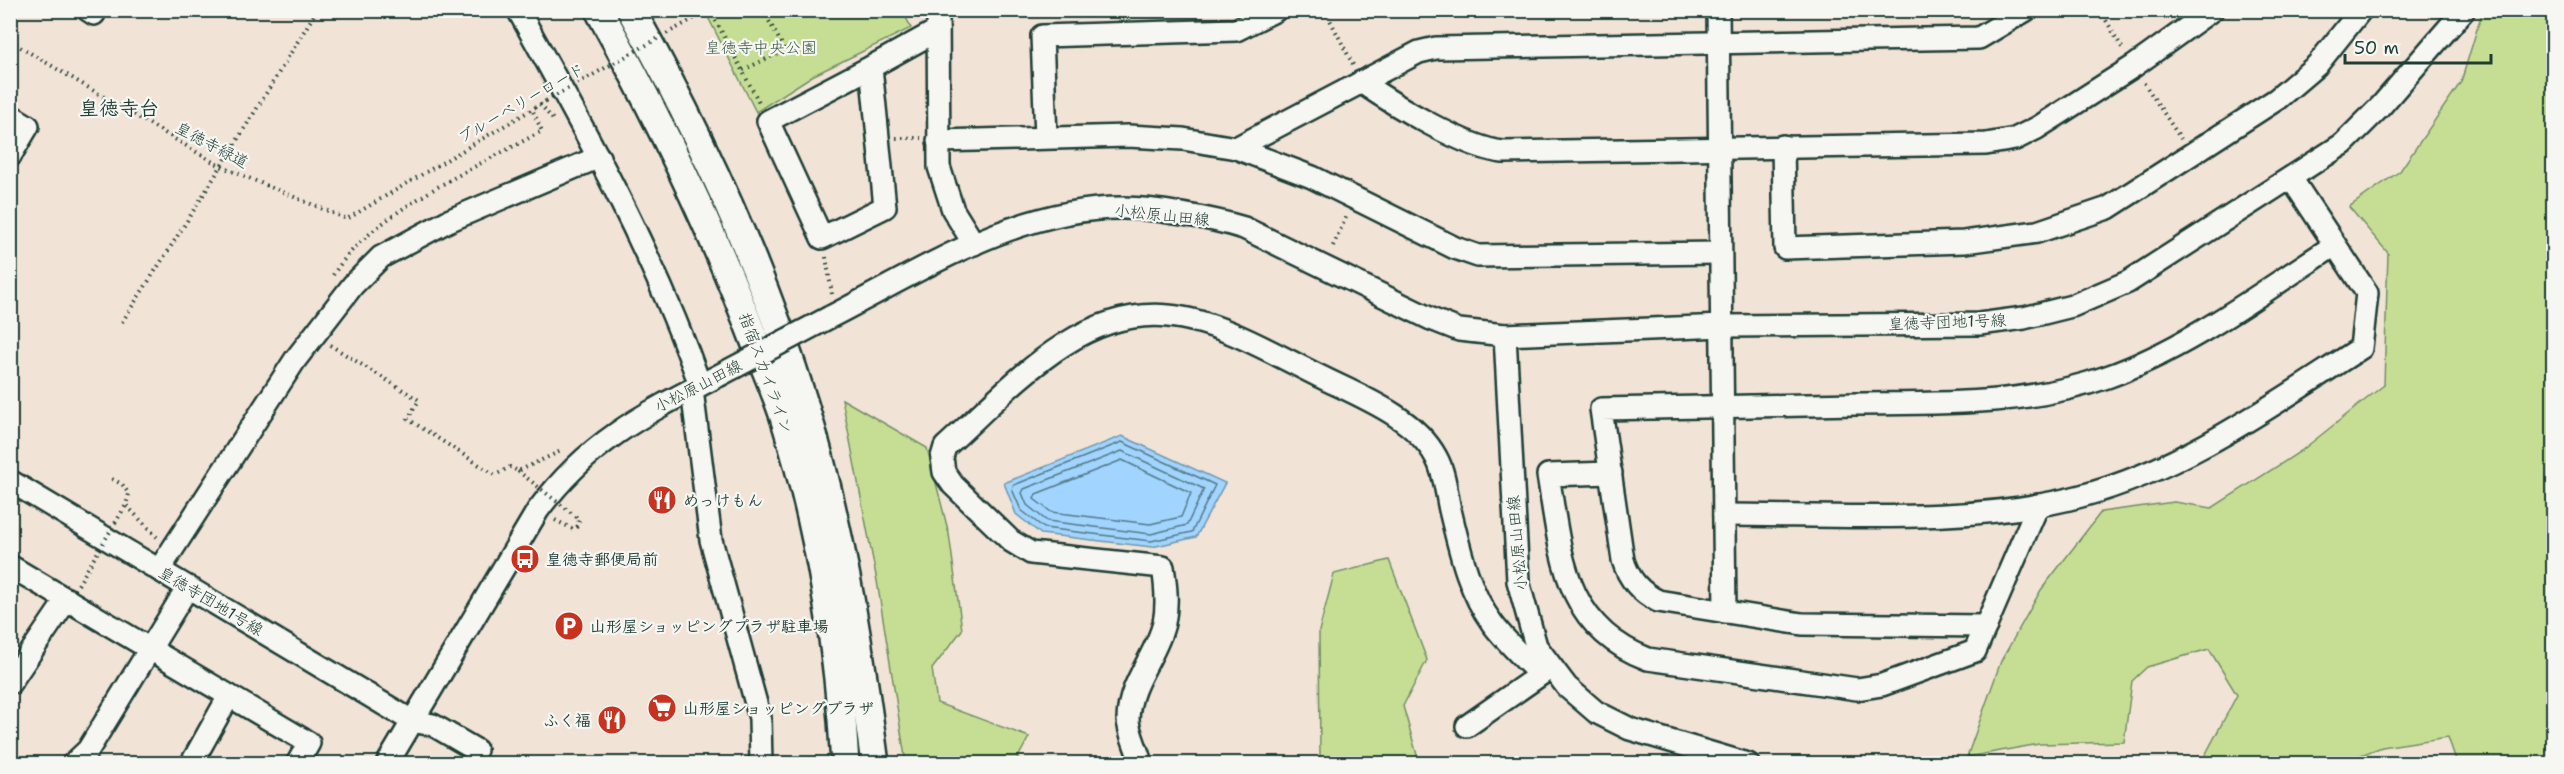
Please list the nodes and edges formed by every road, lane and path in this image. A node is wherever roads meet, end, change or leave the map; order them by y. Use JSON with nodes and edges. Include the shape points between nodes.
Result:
{"nodes":[{"id":1,"x":87,"y":10,"type":"edge"},
{"id":2,"x":96,"y":10,"type":"edge"},
{"id":3,"x":317,"y":10,"type":"edge"},
{"id":4,"x":518,"y":10,"type":"edge"},
{"id":5,"x":599,"y":10,"type":"edge"},
{"id":6,"x":631,"y":10,"type":"edge"},
{"id":7,"x":709,"y":10,"type":"edge"},
{"id":8,"x":763,"y":10,"type":"edge"},
{"id":9,"x":1276,"y":10,"type":"edge"},
{"id":10,"x":1325,"y":10,"type":"edge"},
{"id":11,"x":1718,"y":10,"type":"edge"},
{"id":12,"x":2026,"y":10,"type":"edge"},
{"id":13,"x":2212,"y":10,"type":"edge"},
{"id":14,"x":2361,"y":10,"type":"edge"},
{"id":15,"x":2464,"y":10,"type":"edge"},
{"id":16,"x":938,"y":20,"type":"edge"},
{"id":17,"x":10,"y":41,"type":"edge"},
{"id":18,"x":1718,"y":45,"type":"junction"},
{"id":19,"x":871,"y":66,"type":"junction"},
{"id":20,"x":743,"y":70,"type":"junction"},
{"id":21,"x":1361,"y":82,"type":"junction"},
{"id":22,"x":532,"y":109,"type":"junction"},
{"id":23,"x":10,"y":115,"type":"edge"},
{"id":24,"x":768,"y":121,"type":"junction"},
{"id":25,"x":1046,"y":137,"type":"junction"},
{"id":26,"x":879,"y":138,"type":"junction"},
{"id":27,"x":933,"y":140,"type":"junction"},
{"id":28,"x":1783,"y":146,"type":"junction"},
{"id":29,"x":1236,"y":148,"type":"junction"},
{"id":30,"x":1719,"y":149,"type":"junction"},
{"id":31,"x":10,"y":156,"type":"edge"},
{"id":32,"x":599,"y":156,"type":"junction"},
{"id":33,"x":219,"y":166,"type":"junction"},
{"id":34,"x":2290,"y":178,"type":"junction"},
{"id":35,"x":1355,"y":198,"type":"junction"},
{"id":36,"x":347,"y":219,"type":"joint"},
{"id":37,"x":822,"y":238,"type":"junction"},
{"id":38,"x":974,"y":244,"type":"junction"},
{"id":39,"x":2335,"y":244,"type":"junction"},
{"id":40,"x":1333,"y":246,"type":"dead end"},
{"id":41,"x":350,"y":252,"type":"dead end"},
{"id":42,"x":1720,"y":253,"type":"junction"},
{"id":43,"x":832,"y":295,"type":"dead end"},
{"id":44,"x":122,"y":322,"type":"dead end"},
{"id":45,"x":1723,"y":326,"type":"junction"},
{"id":46,"x":314,"y":335,"type":"junction"},
{"id":47,"x":1505,"y":335,"type":"junction"},
{"id":48,"x":703,"y":384,"type":"junction"},
{"id":49,"x":1724,"y":407,"type":"junction"},
{"id":50,"x":563,"y":450,"type":"dead end"},
{"id":51,"x":518,"y":471,"type":"junction"},
{"id":52,"x":1611,"y":472,"type":"junction"},
{"id":53,"x":112,"y":479,"type":"dead end"},
{"id":54,"x":10,"y":481,"type":"edge"},
{"id":55,"x":126,"y":505,"type":"junction"},
{"id":56,"x":2038,"y":505,"type":"junction"},
{"id":57,"x":1724,"y":515,"type":"junction"},
{"id":58,"x":555,"y":519,"type":"dead end"},
{"id":59,"x":160,"y":540,"type":"dead end"},
{"id":60,"x":10,"y":566,"type":"edge"},
{"id":61,"x":159,"y":570,"type":"junction"},
{"id":62,"x":188,"y":587,"type":"junction"},
{"id":63,"x":71,"y":595,"type":"junction"},
{"id":64,"x":1725,"y":612,"type":"junction"},
{"id":65,"x":1986,"y":626,"type":"junction"},
{"id":66,"x":150,"y":649,"type":"junction"},
{"id":67,"x":1544,"y":670,"type":"junction"},
{"id":68,"x":10,"y":683,"type":"edge"},
{"id":69,"x":229,"y":696,"type":"junction"},
{"id":70,"x":412,"y":721,"type":"junction"},
{"id":71,"x":1467,"y":726,"type":"dead end"},
{"id":72,"x":476,"y":750,"type":"dead end"},
{"id":73,"x":73,"y":764,"type":"edge"},
{"id":74,"x":191,"y":764,"type":"edge"},
{"id":75,"x":297,"y":764,"type":"edge"},
{"id":76,"x":387,"y":764,"type":"edge"},
{"id":77,"x":761,"y":764,"type":"edge"},
{"id":78,"x":845,"y":764,"type":"edge"},
{"id":79,"x":875,"y":764,"type":"edge"},
{"id":80,"x":1142,"y":764,"type":"edge"},
{"id":81,"x":1748,"y":764,"type":"edge"}],
"edges":[{"from":1,"to":2,"type":"street","via":[[94,14]]},
{"from":3,"to":33,"type":"path"},
{"from":4,"to":32,"type":"street"},
{"from":5,"to":78,"type":"main road","name":"指宿スカイライン","via":[[689,182],[785,419],[818,546],[843,717]]},
{"from":6,"to":79,"type":"main road","name":"指宿スカイライン","via":[[675,89],[729,203],[804,403],[858,633]]},
{"from":7,"to":20,"type":"path"},
{"from":7,"to":22,"type":"path","name":"ブルーベリーロード","bridge":true},
{"from":8,"to":20,"type":"path","via":[[785,50]]},
{"from":9,"to":25,"type":"street","via":[[1236,30],[1042,36]]},
{"from":10,"to":21,"type":"path"},
{"from":11,"to":18,"type":"street"},
{"from":12,"to":18,"type":"street","via":[[1979,38]]},
{"from":13,"to":28,"type":"street","via":[[2134,66],[2015,139],[1986,144]]},
{"from":14,"to":28,"type":"street","via":[[2317,64],[2277,99],[2108,208],[2037,232],[1964,242],[1785,248]]},
{"from":15,"to":34,"type":"street","name":"皇徳寺団地1号線","via":[[2351,137]]},
{"from":16,"to":19,"type":"street"},
{"from":16,"to":27,"type":"street"},
{"from":17,"to":33,"type":"path","name":"皇徳寺緑道"},
{"from":18,"to":21,"type":"street","via":[[1436,48],[1419,52]]},
{"from":18,"to":30,"type":"street"},
{"from":19,"to":24,"type":"street"},
{"from":19,"to":26,"type":"street"},
{"from":20,"to":24,"type":"path"},
{"from":21,"to":29,"type":"street"},
{"from":21,"to":30,"type":"street","via":[[1485,150]]},
{"from":22,"to":36,"type":"path","name":"ブルーベリーロード"},
{"from":22,"to":41,"type":"path","via":[[542,131],[422,198],[369,232]]},
{"from":23,"to":31,"type":"street","via":[[28,126]]},
{"from":24,"to":37,"type":"street"},
{"from":25,"to":27,"type":"street"},
{"from":25,"to":29,"type":"street","via":[[1183,139]]},
{"from":26,"to":27,"type":"path"},
{"from":26,"to":37,"type":"street","via":[[885,207]]},
{"from":27,"to":38,"type":"street","via":[[953,210]]},
{"from":28,"to":30,"type":"street"},
{"from":29,"to":35,"type":"street"},
{"from":30,"to":42,"type":"street"},
{"from":32,"to":46,"type":"street","via":[[448,221],[381,257]]},
{"from":32,"to":48,"type":"street"},
{"from":33,"to":36,"type":"path","name":"皇徳寺緑道"},
{"from":33,"to":44,"type":"path"},
{"from":34,"to":39,"type":"street"},
{"from":34,"to":45,"type":"street","name":"皇徳寺団地1号線","via":[[2128,282],[2072,306],[1979,324]]},
{"from":35,"to":40,"type":"path"},
{"from":35,"to":42,"type":"street","via":[[1478,256]]},
{"from":37,"to":43,"type":"path"},
{"from":38,"to":47,"type":"street","name":"小松原山田線","via":[[1052,218],[1123,208],[1224,222],[1244,228],[1431,319],[1459,330]]},
{"from":38,"to":48,"type":"street","name":"小松原山田線","bridge":true},
{"from":39,"to":49,"type":"street","via":[[2182,340],[2107,377],[2066,388],[1993,402]]},
{"from":39,"to":56,"type":"street","via":[[2367,293],[2361,348],[2196,451],[2082,496]]},
{"from":42,"to":45,"type":"street"},
{"from":45,"to":47,"type":"street","name":"皇徳寺団地1号線"},
{"from":45,"to":49,"type":"street"},
{"from":46,"to":51,"type":"path","via":[[419,400],[408,419],[495,475],[510,467]]},
{"from":46,"to":61,"type":"street"},
{"from":47,"to":67,"type":"street","name":"小松原山田線","via":[[1518,581]]},
{"from":48,"to":70,"type":"street","name":"小松原山田線","via":[[645,412],[610,436],[561,479],[538,510]]},
{"from":48,"to":77,"type":"street","via":[[711,540],[760,718]]},
{"from":49,"to":52,"type":"street","via":[[1601,409]]},
{"from":49,"to":57,"type":"street"},
{"from":50,"to":51,"type":"path"},
{"from":51,"to":58,"type":"path","bridge":true,"via":[[579,519],[578,526],[573,529]]},
{"from":52,"to":64,"type":"street","via":[[1628,576],[1658,601]]},
{"from":52,"to":65,"type":"street","via":[[1548,475],[1563,569],[1574,596],[1596,626],[1621,648],[1633,653],[1648,659],[1857,689],[1882,685],[1975,651]]},
{"from":53,"to":55,"type":"path","via":[[129,494]]},
{"from":54,"to":61,"type":"street","name":"皇徳寺団地1号線"},
{"from":55,"to":59,"type":"path"},
{"from":55,"to":63,"type":"path","bridge":true},
{"from":56,"to":57,"type":"street","via":[[1946,514]]},
{"from":56,"to":65,"type":"street"},
{"from":57,"to":64,"type":"street"},
{"from":60,"to":63,"type":"street"},
{"from":61,"to":62,"type":"street","name":"皇徳寺団地1号線"},
{"from":62,"to":66,"type":"street"},
{"from":62,"to":70,"type":"street","name":"皇徳寺団地1号線"},
{"from":63,"to":66,"type":"street"},
{"from":63,"to":68,"type":"street"},
{"from":64,"to":65,"type":"street","via":[[1812,625]]},
{"from":66,"to":69,"type":"street"},
{"from":66,"to":73,"type":"street","via":[[87,750]]},
{"from":67,"to":71,"type":"street"},
{"from":67,"to":80,"type":"street","via":[[1492,624],[1473,590],[1436,456],[1402,421],[1343,388],[1205,324],[1168,316],[1131,318],[1085,331],[1061,346],[945,447],[942,457],[944,472],[953,485],[1011,541],[1030,553],[1163,567],[1167,598],[1164,623],[1131,697],[1128,721]]},
{"from":67,"to":81,"type":"street","name":"小松原山田線","via":[[1596,712],[1630,729]]},
{"from":69,"to":74,"type":"street"},
{"from":69,"to":75,"type":"street","via":[[309,743]]},
{"from":70,"to":72,"type":"street","name":"皇徳寺団地1号線","via":[[433,725]]},
{"from":70,"to":76,"type":"street","name":"小松原山田線"}]}
